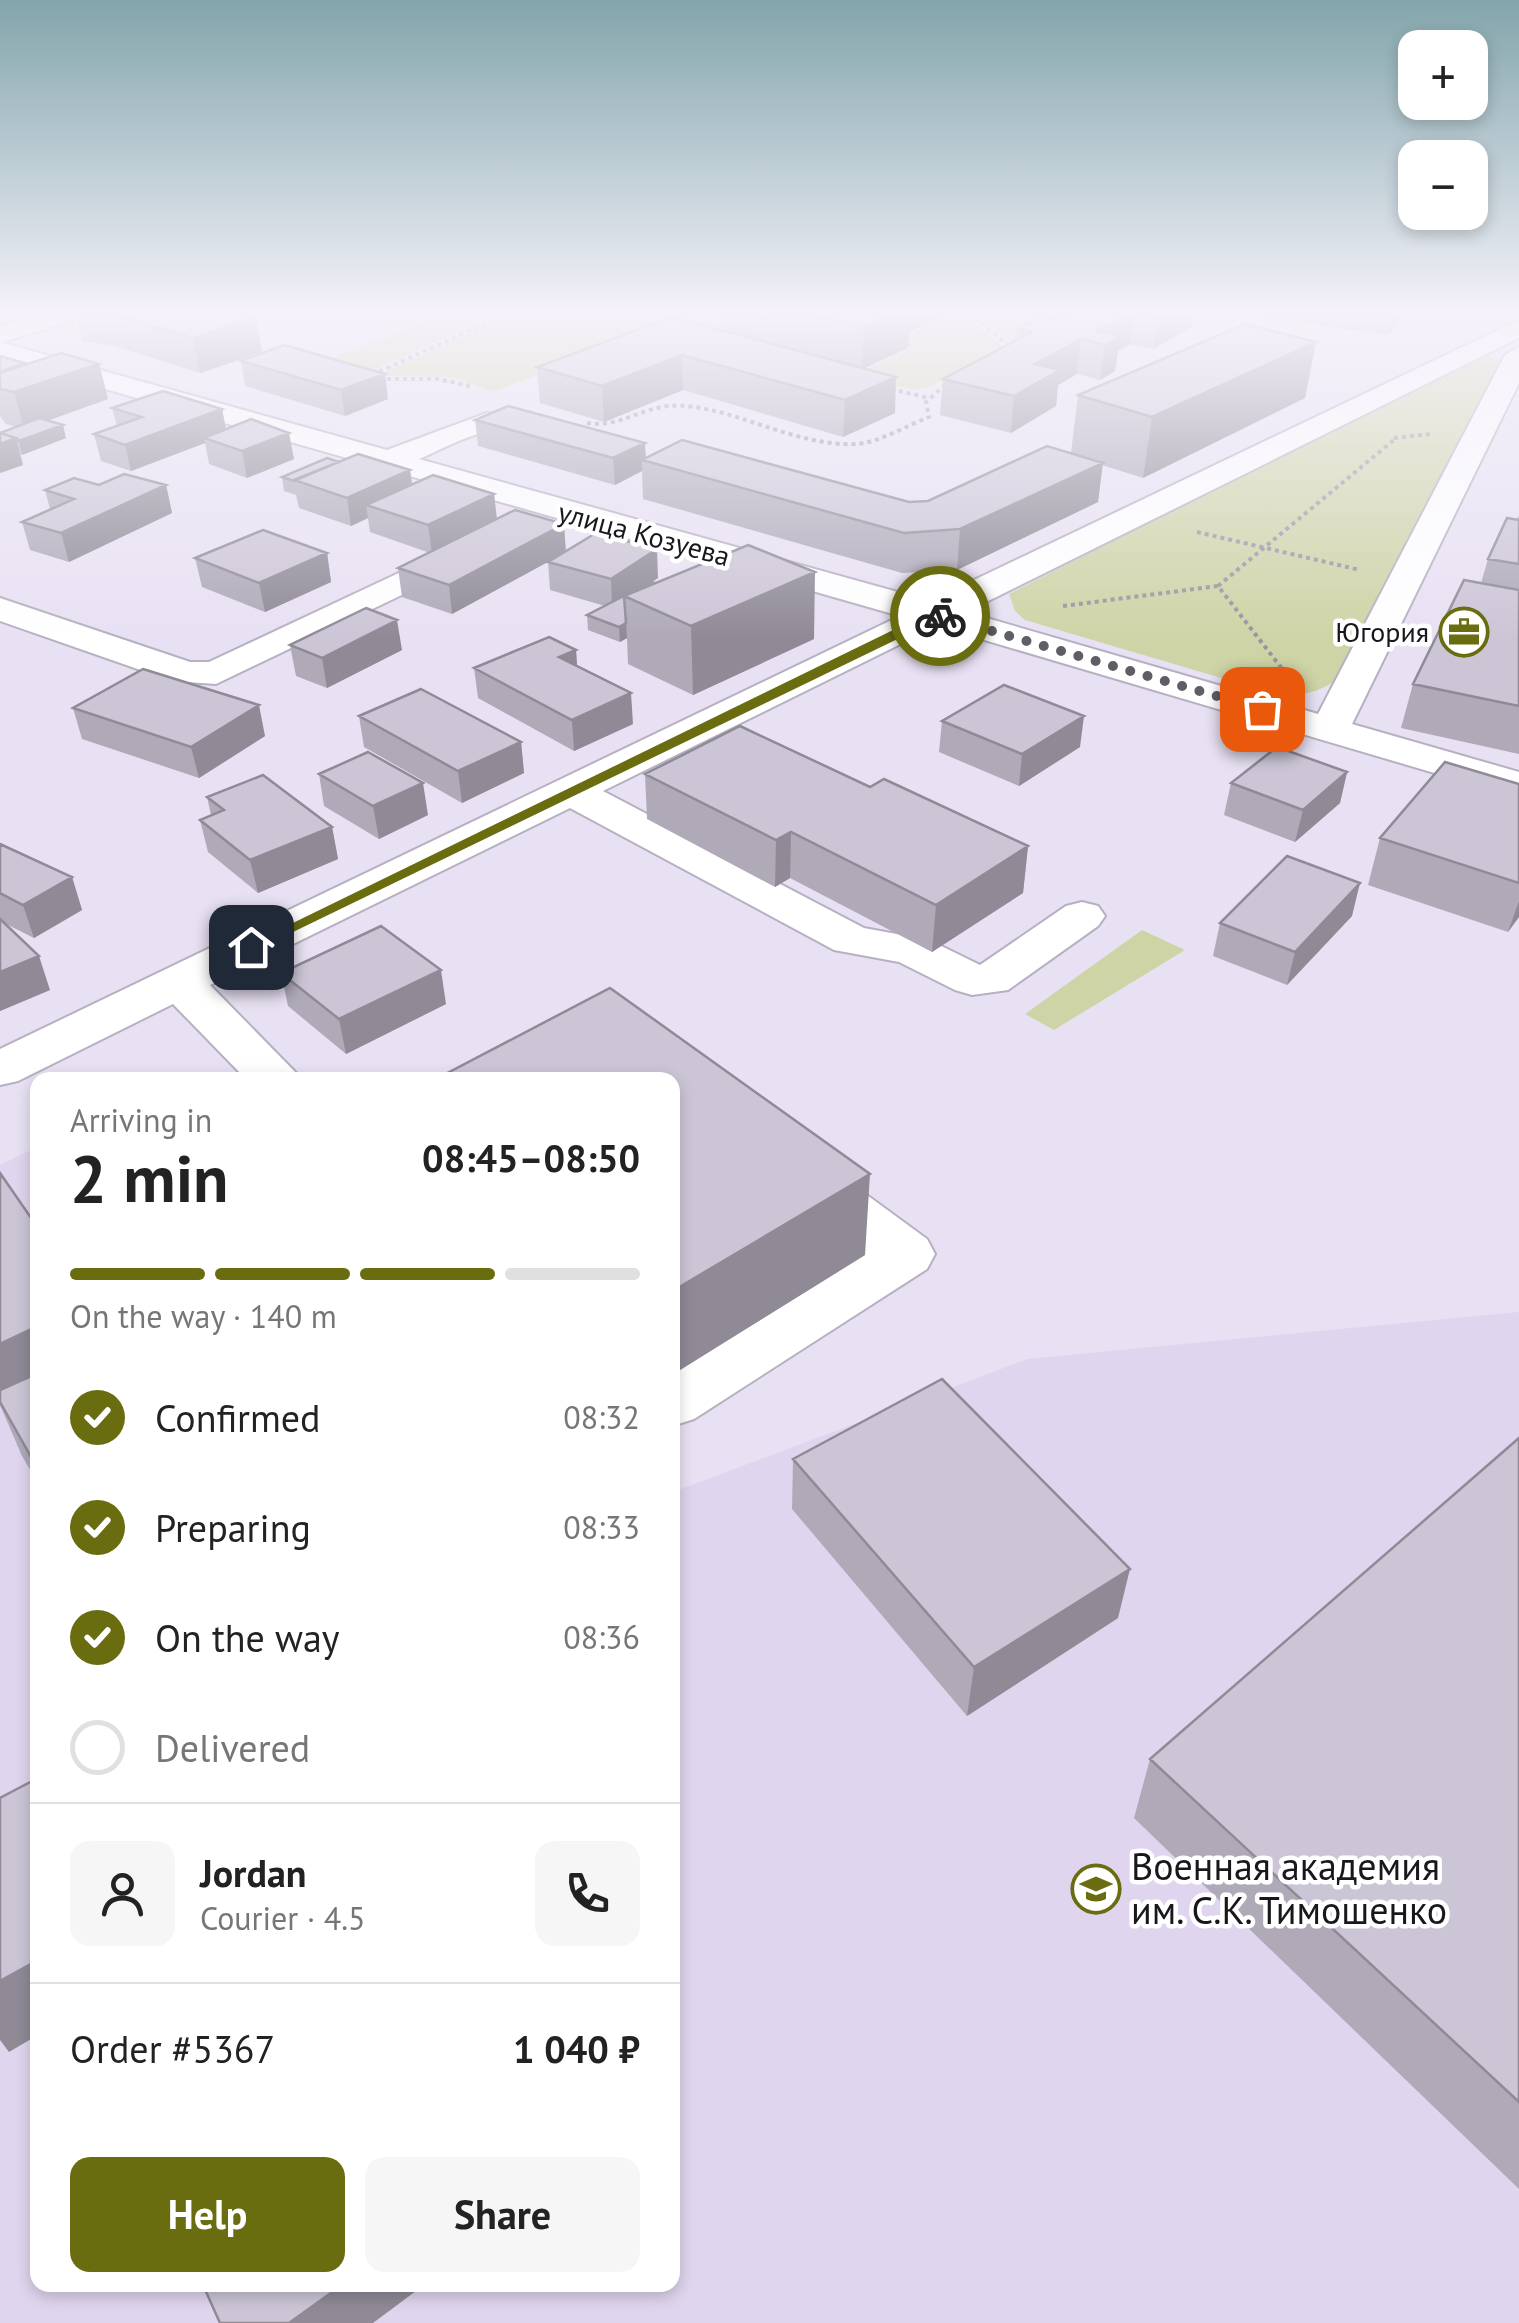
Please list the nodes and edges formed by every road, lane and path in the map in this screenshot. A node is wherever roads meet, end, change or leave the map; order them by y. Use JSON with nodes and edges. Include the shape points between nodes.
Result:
{"nodes":[{"id":1,"x":267,"y":422,"type":"edge"},
{"id":2,"x":486,"y":422,"type":"edge"},
{"id":3,"x":510,"y":422,"type":"edge"},
{"id":4,"x":616,"y":422,"type":"edge"},
{"id":5,"x":747,"y":422,"type":"edge"},
{"id":6,"x":913,"y":422,"type":"edge"},
{"id":7,"x":1325,"y":422,"type":"edge"},
{"id":8,"x":1485,"y":422,"type":"edge"},
{"id":9,"x":577,"y":432,"type":"joint"},
{"id":10,"x":1395,"y":439,"type":"dead end"},
{"id":11,"x":385,"y":461,"type":"junction"},
{"id":12,"x":1098,"y":493,"type":"dead end"},
{"id":13,"x":552,"y":509,"type":"junction"},
{"id":14,"x":1145,"y":510,"type":"junction"},
{"id":15,"x":1264,"y":550,"type":"junction"},
{"id":16,"x":1405,"y":580,"type":"junction"},
{"id":17,"x":1218,"y":586,"type":"junction"},
{"id":18,"x":1048,"y":608,"type":"dead end"},
{"id":19,"x":0,"y":609,"type":"edge"},
{"id":20,"x":934,"y":614,"type":"junction"},
{"id":21,"x":1284,"y":672,"type":"dead end"},
{"id":22,"x":1330,"y":728,"type":"junction"},
{"id":23,"x":1519,"y":785,"type":"edge"},
{"id":24,"x":571,"y":791,"type":"junction"},
{"id":25,"x":1082,"y":916,"type":"dead end"},
{"id":26,"x":180,"y":982,"type":"junction"},
{"id":27,"x":0,"y":1070,"type":"edge"},
{"id":28,"x":269,"y":1072,"type":"edge"},
{"id":29,"x":770,"y":1150,"type":"edge"},
{"id":30,"x":680,"y":1397,"type":"edge"}],
"edges":[{"from":1,"to":11,"type":"street","name":"улица Козуева"},
{"from":2,"to":11,"type":"street"},
{"from":3,"to":9,"type":"street"},
{"from":4,"to":9,"type":"path"},
{"from":5,"to":6,"type":"path","via":[[805,439],[859,444]]},
{"from":7,"to":14,"type":"street"},
{"from":8,"to":16,"type":"street"},
{"from":10,"to":15,"type":"path"},
{"from":11,"to":13,"type":"street","name":"улица Козуева"},
{"from":12,"to":14,"type":"street"},
{"from":13,"to":19,"type":"street","via":[[216,673],[186,674]]},
{"from":13,"to":20,"type":"street","name":"улица Козуева"},
{"from":14,"to":15,"type":"path"},
{"from":14,"to":20,"type":"street"},
{"from":15,"to":16,"type":"path"},
{"from":15,"to":17,"type":"path"},
{"from":16,"to":22,"type":"street"},
{"from":17,"to":18,"type":"path"},
{"from":17,"to":21,"type":"path"},
{"from":20,"to":22,"type":"street","name":"улица Козуева"},
{"from":20,"to":24,"type":"street"},
{"from":22,"to":23,"type":"street","name":"улица Козуева"},
{"from":24,"to":25,"type":"street","via":[[851,940],[912,950],[972,980],[991,980]]},
{"from":24,"to":26,"type":"street"},
{"from":26,"to":27,"type":"street"},
{"from":26,"to":28,"type":"street"},
{"from":29,"to":30,"type":"street","via":[[906,1254]]}]}
